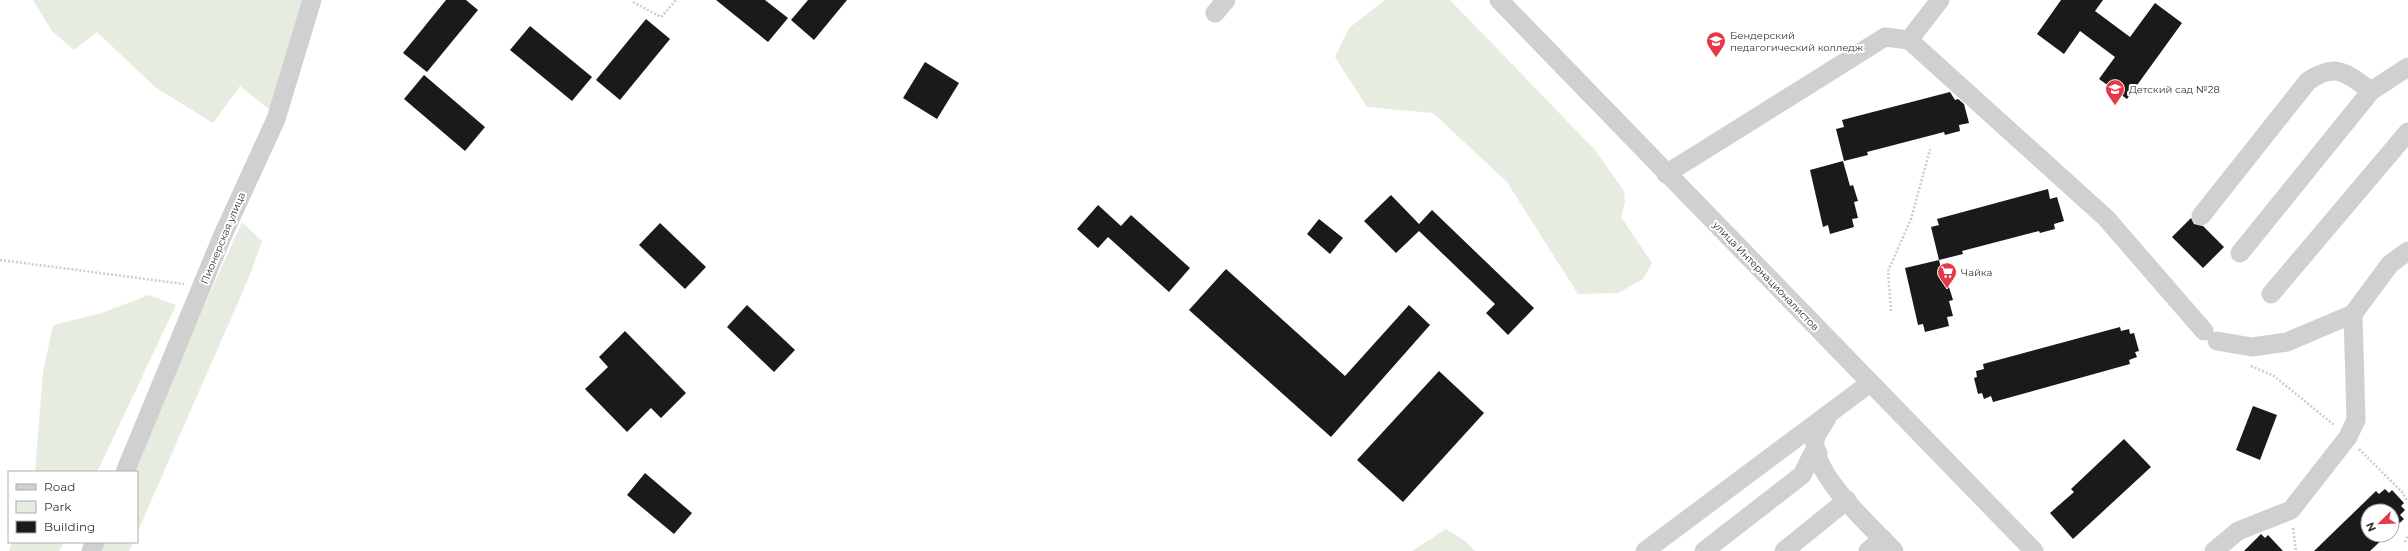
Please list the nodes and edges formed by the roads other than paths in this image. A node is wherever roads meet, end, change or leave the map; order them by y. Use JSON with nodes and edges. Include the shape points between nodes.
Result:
{"nodes":[{"id":1,"x":312,"y":0,"type":"edge"},
{"id":2,"x":1499,"y":0,"type":"edge"},
{"id":3,"x":1940,"y":0,"type":"edge"},
{"id":4,"x":1909,"y":40,"type":"junction"},
{"id":5,"x":2408,"y":67,"type":"edge"},
{"id":6,"x":2371,"y":91,"type":"junction"},
{"id":7,"x":2408,"y":132,"type":"edge"},
{"id":8,"x":1666,"y":174,"type":"junction"},
{"id":9,"x":2201,"y":216,"type":"dead end"},
{"id":10,"x":2408,"y":251,"type":"edge"},
{"id":11,"x":2240,"y":253,"type":"dead end"},
{"id":12,"x":2271,"y":294,"type":"dead end"},
{"id":13,"x":2353,"y":314,"type":"junction"},
{"id":14,"x":1870,"y":383,"type":"junction"},
{"id":15,"x":1831,"y":412,"type":"junction"},
{"id":16,"x":1818,"y":453,"type":"junction"},
{"id":17,"x":125,"y":471,"type":"edge"},
{"id":18,"x":1847,"y":500,"type":"junction"},
{"id":19,"x":1889,"y":545,"type":"edge"},
{"id":20,"x":1645,"y":551,"type":"edge"},
{"id":21,"x":1704,"y":551,"type":"edge"},
{"id":22,"x":1784,"y":551,"type":"edge"},
{"id":23,"x":1868,"y":551,"type":"edge"},
{"id":24,"x":2034,"y":551,"type":"edge"},
{"id":25,"x":2214,"y":551,"type":"edge"}],
"edges":[{"from":1,"to":17,"type":"street","name":"Пионерская улица","via":[[276,119],[222,237]]},
{"from":2,"to":8,"type":"street","name":"улица Интернационалистов"},
{"from":3,"to":4,"type":"street"},
{"from":4,"to":8,"type":"street","via":[[1885,37]]},
{"from":4,"to":13,"type":"street","via":[[2106,218],[2210,336],[2252,347],[2287,342]]},
{"from":5,"to":6,"type":"street"},
{"from":6,"to":9,"type":"street","via":[[2348,74],[2335,69],[2322,72],[2308,81]]},
{"from":6,"to":11,"type":"street"},
{"from":7,"to":12,"type":"street"},
{"from":8,"to":14,"type":"street","name":"улица Интернационалистов"},
{"from":10,"to":13,"type":"street","via":[[2390,264]]},
{"from":13,"to":25,"type":"street","via":[[2356,420],[2348,437],[2291,510],[2238,532]]},
{"from":14,"to":15,"type":"street"},
{"from":14,"to":24,"type":"street","name":"улица Интернационалистов"},
{"from":15,"to":16,"type":"street","via":[[1815,439]]},
{"from":15,"to":20,"type":"street"},
{"from":16,"to":18,"type":"street","via":[[1819,463],[1830,482]]},
{"from":16,"to":21,"type":"street","via":[[1812,455],[1802,475]]},
{"from":18,"to":19,"type":"street"},
{"from":18,"to":22,"type":"street"},
{"from":19,"to":23,"type":"street"}]}
